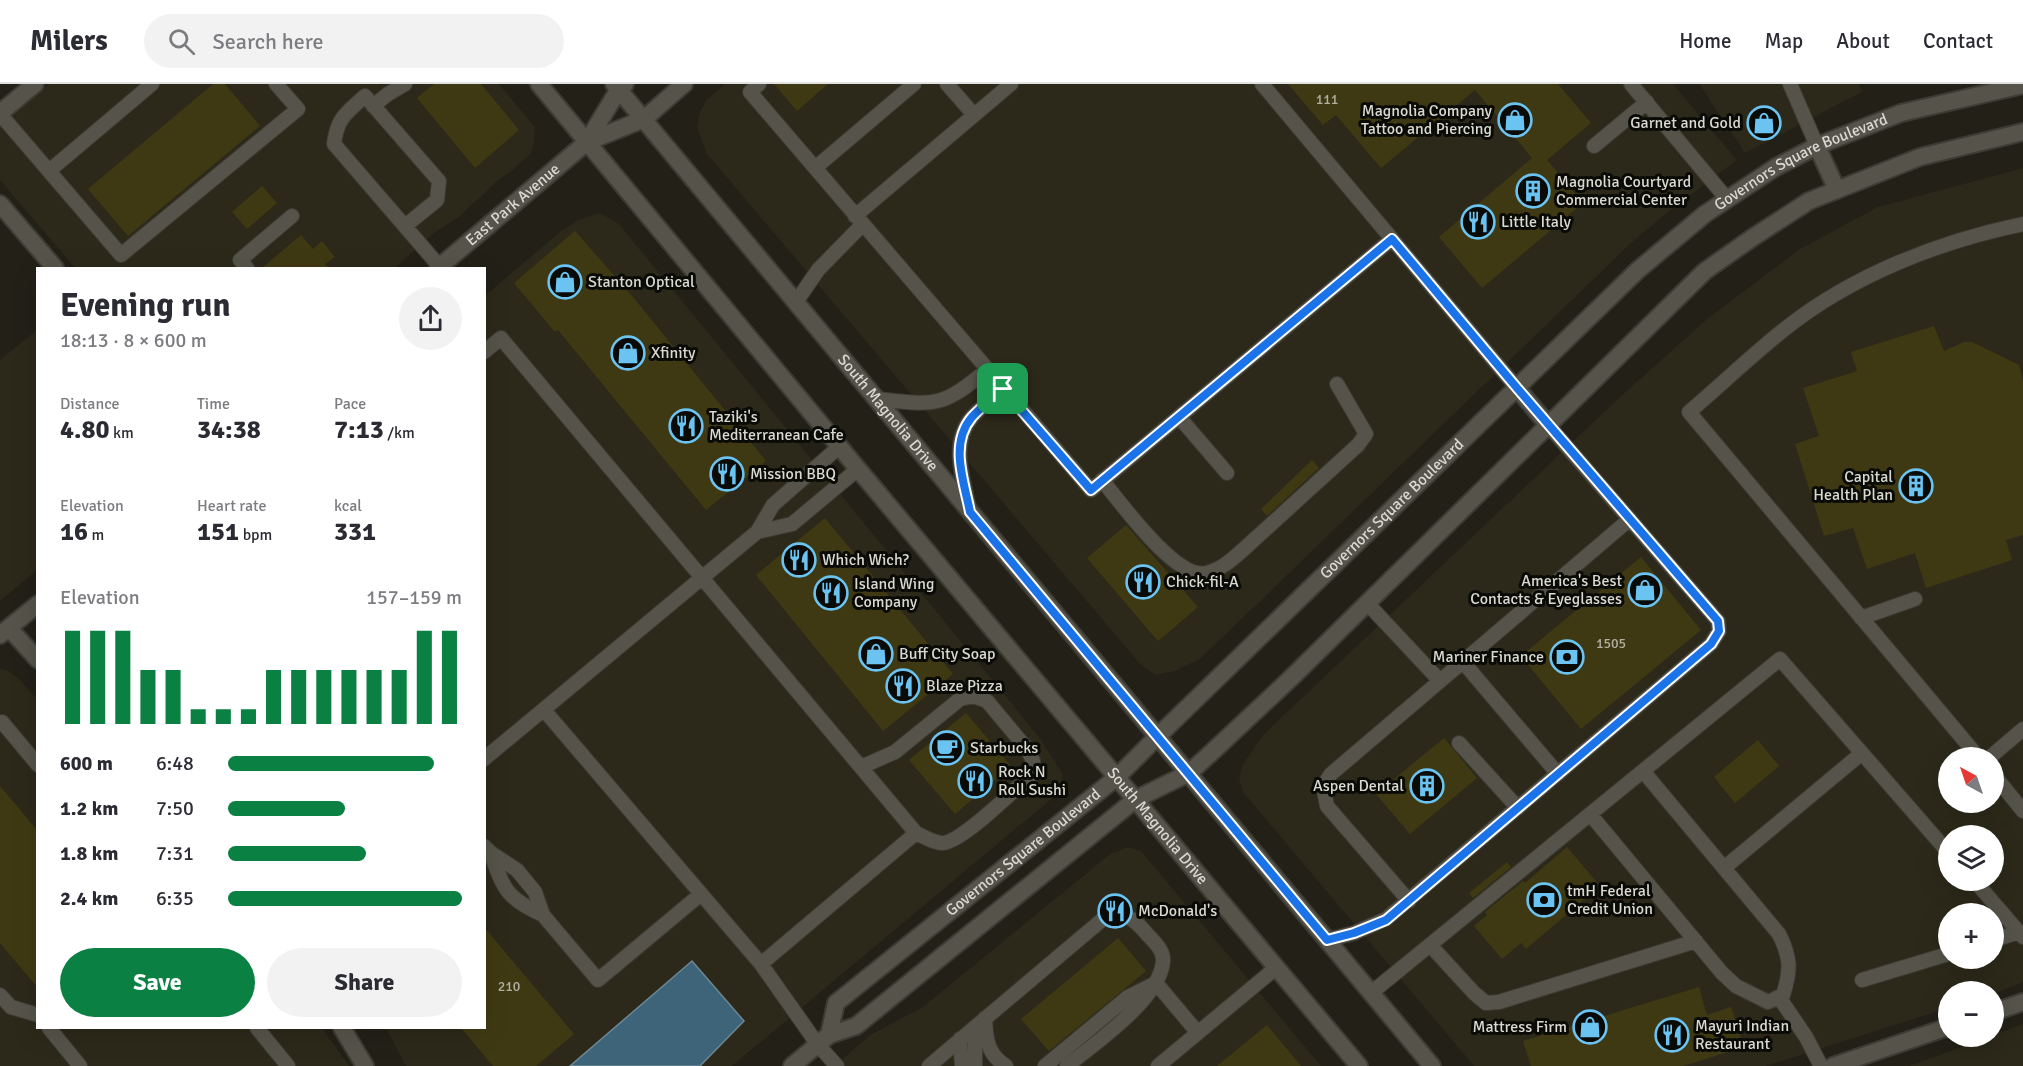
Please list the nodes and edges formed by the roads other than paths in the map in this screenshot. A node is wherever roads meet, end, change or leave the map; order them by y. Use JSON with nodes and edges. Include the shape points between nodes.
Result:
{"nodes":[{"id":1,"x":34,"y":84,"type":"edge"},
{"id":2,"x":152,"y":84,"type":"edge"},
{"id":3,"x":276,"y":84,"type":"edge"},
{"id":4,"x":405,"y":84,"type":"edge"},
{"id":5,"x":539,"y":84,"type":"edge"},
{"id":6,"x":684,"y":84,"type":"edge"},
{"id":7,"x":947,"y":84,"type":"edge"},
{"id":8,"x":1011,"y":84,"type":"edge"},
{"id":9,"x":1262,"y":84,"type":"edge"},
{"id":10,"x":1631,"y":84,"type":"edge"},
{"id":11,"x":1790,"y":84,"type":"edge"},
{"id":12,"x":2023,"y":85,"type":"edge"},
{"id":13,"x":619,"y":86,"type":"edge"},
{"id":14,"x":909,"y":86,"type":"edge"},
{"id":15,"x":754,"y":88,"type":"edge"},
{"id":16,"x":1647,"y":102,"type":"junction"},
{"id":17,"x":373,"y":106,"type":"junction"},
{"id":18,"x":0,"y":114,"type":"edge"},
{"id":19,"x":974,"y":116,"type":"junction"},
{"id":20,"x":644,"y":119,"type":"junction"},
{"id":21,"x":2023,"y":132,"type":"edge"},
{"id":22,"x":587,"y":142,"type":"junction"},
{"id":23,"x":1594,"y":146,"type":"dead end"},
{"id":24,"x":1817,"y":146,"type":"junction"},
{"id":25,"x":815,"y":168,"type":"junction"},
{"id":26,"x":49,"y":171,"type":"junction"},
{"id":27,"x":1837,"y":190,"type":"junction"},
{"id":28,"x":1727,"y":199,"type":"junction"},
{"id":29,"x":0,"y":204,"type":"edge"},
{"id":30,"x":292,"y":216,"type":"dead end"},
{"id":31,"x":859,"y":220,"type":"junction"},
{"id":32,"x":2023,"y":224,"type":"edge"},
{"id":33,"x":405,"y":226,"type":"junction"},
{"id":34,"x":1392,"y":239,"type":"junction"},
{"id":35,"x":54,"y":267,"type":"edge"},
{"id":36,"x":246,"y":267,"type":"edge"},
{"id":37,"x":438,"y":267,"type":"edge"},
{"id":38,"x":440,"y":267,"type":"edge"},
{"id":39,"x":796,"y":302,"type":"junction"},
{"id":40,"x":486,"y":350,"type":"edge"},
{"id":41,"x":987,"y":370,"type":"junction"},
{"id":42,"x":1337,"y":384,"type":"dead end"},
{"id":43,"x":1517,"y":388,"type":"junction"},
{"id":44,"x":1003,"y":389,"type":"junction"},
{"id":45,"x":876,"y":399,"type":"junction"},
{"id":46,"x":1179,"y":417,"type":"junction"},
{"id":47,"x":1548,"y":425,"type":"junction"},
{"id":48,"x":840,"y":446,"type":"junction"},
{"id":49,"x":858,"y":469,"type":"junction"},
{"id":50,"x":1227,"y":473,"type":"dead end"},
{"id":51,"x":1102,"y":480,"type":"junction"},
{"id":52,"x":970,"y":512,"type":"junction"},
{"id":53,"x":1630,"y":519,"type":"junction"},
{"id":54,"x":757,"y":532,"type":"junction"},
{"id":55,"x":702,"y":577,"type":"junction"},
{"id":56,"x":1915,"y":599,"type":"dead end"},
{"id":57,"x":1367,"y":603,"type":"junction"},
{"id":58,"x":36,"y":606,"type":"edge"},
{"id":59,"x":1862,"y":618,"type":"junction"},
{"id":60,"x":5,"y":632,"type":"edge"},
{"id":61,"x":36,"y":658,"type":"edge"},
{"id":62,"x":1462,"y":662,"type":"junction"},
{"id":63,"x":1440,"y":681,"type":"junction"},
{"id":64,"x":544,"y":710,"type":"junction"},
{"id":65,"x":0,"y":724,"type":"edge"},
{"id":66,"x":2023,"y":729,"type":"edge"},
{"id":67,"x":1157,"y":737,"type":"junction"},
{"id":68,"x":1459,"y":743,"type":"dead end"},
{"id":69,"x":1970,"y":747,"type":"edge"},
{"id":70,"x":2002,"y":747,"type":"edge"},
{"id":71,"x":487,"y":753,"type":"edge"},
{"id":72,"x":1862,"y":753,"type":"junction"},
{"id":73,"x":36,"y":763,"type":"edge"},
{"id":74,"x":861,"y":767,"type":"junction"},
{"id":75,"x":1643,"y":771,"type":"junction"},
{"id":76,"x":1189,"y":773,"type":"junction"},
{"id":77,"x":1558,"y":774,"type":"junction"},
{"id":78,"x":1117,"y":777,"type":"junction"},
{"id":79,"x":2004,"y":787,"type":"edge"},
{"id":80,"x":1136,"y":799,"type":"junction"},
{"id":81,"x":1518,"y":808,"type":"junction"},
{"id":82,"x":2023,"y":811,"type":"edge"},
{"id":83,"x":1590,"y":814,"type":"junction"},
{"id":84,"x":916,"y":833,"type":"junction"},
{"id":85,"x":1938,"y":840,"type":"edge"},
{"id":86,"x":488,"y":850,"type":"edge"},
{"id":87,"x":1724,"y":868,"type":"junction"},
{"id":88,"x":1984,"y":891,"type":"edge"},
{"id":89,"x":701,"y":894,"type":"junction"},
{"id":90,"x":1409,"y":901,"type":"junction"},
{"id":91,"x":543,"y":915,"type":"junction"},
{"id":92,"x":2021,"y":934,"type":"edge"},
{"id":93,"x":2004,"y":938,"type":"edge"},
{"id":94,"x":1327,"y":940,"type":"junction"},
{"id":95,"x":1696,"y":941,"type":"junction"},
{"id":96,"x":1430,"y":945,"type":"junction"},
{"id":97,"x":1938,"y":957,"type":"edge"},
{"id":98,"x":761,"y":964,"type":"junction"},
{"id":99,"x":1277,"y":967,"type":"junction"},
{"id":100,"x":1862,"y":980,"type":"dead end"},
{"id":101,"x":1156,"y":983,"type":"junction"},
{"id":102,"x":1371,"y":993,"type":"junction"},
{"id":103,"x":0,"y":994,"type":"edge"},
{"id":104,"x":1779,"y":997,"type":"junction"},
{"id":105,"x":2023,"y":1002,"type":"edge"},
{"id":106,"x":2004,"y":1009,"type":"edge"},
{"id":107,"x":36,"y":1014,"type":"edge"},
{"id":108,"x":986,"y":1018,"type":"junction"},
{"id":109,"x":50,"y":1029,"type":"edge"},
{"id":110,"x":258,"y":1029,"type":"edge"},
{"id":111,"x":343,"y":1029,"type":"edge"},
{"id":112,"x":1938,"y":1030,"type":"edge"},
{"id":113,"x":1198,"y":1032,"type":"junction"},
{"id":114,"x":960,"y":1039,"type":"junction"},
{"id":115,"x":824,"y":1040,"type":"junction"},
{"id":116,"x":80,"y":1066,"type":"edge"},
{"id":117,"x":288,"y":1066,"type":"edge"},
{"id":118,"x":365,"y":1066,"type":"edge"},
{"id":119,"x":792,"y":1066,"type":"edge"},
{"id":120,"x":837,"y":1066,"type":"edge"},
{"id":121,"x":929,"y":1066,"type":"edge"},
{"id":122,"x":962,"y":1066,"type":"edge"},
{"id":123,"x":975,"y":1066,"type":"edge"},
{"id":124,"x":1006,"y":1066,"type":"edge"},
{"id":125,"x":1045,"y":1066,"type":"edge"},
{"id":126,"x":1067,"y":1066,"type":"edge"},
{"id":127,"x":1158,"y":1066,"type":"edge"},
{"id":128,"x":1359,"y":1066,"type":"edge"},
{"id":129,"x":1432,"y":1066,"type":"edge"},
{"id":130,"x":1821,"y":1066,"type":"edge"},
{"id":131,"x":1833,"y":1066,"type":"edge"}],
"edges":[{"from":1,"to":18,"type":"street"},
{"from":2,"to":26,"type":"lane"},
{"from":3,"to":26,"type":"lane","via":[[298,109],[121,255]]},
{"from":4,"to":17,"type":"lane"},
{"from":5,"to":22,"type":"street","name":"South Magnolia Drive"},
{"from":6,"to":20,"type":"street","name":"East Park Avenue"},
{"from":7,"to":19,"type":"lane"},
{"from":8,"to":19,"type":"lane"},
{"from":9,"to":34,"type":"lane"},
{"from":10,"to":16,"type":"lane"},
{"from":11,"to":24,"type":"lane"},
{"from":12,"to":24,"type":"street","name":"Governors Square Boulevard","via":[[1901,113]]},
{"from":13,"to":20,"type":"street","name":"South Magnolia Drive"},
{"from":13,"to":22,"type":"street","name":"East Park Avenue"},
{"from":14,"to":25,"type":"lane"},
{"from":15,"to":25,"type":"lane"},
{"from":16,"to":23,"type":"lane"},
{"from":16,"to":28,"type":"lane"},
{"from":17,"to":33,"type":"lane","via":[[439,181],[436,200]]},
{"from":17,"to":33,"type":"lane","via":[[365,96],[341,117],[334,144]]},
{"from":18,"to":26,"type":"lane"},
{"from":19,"to":31,"type":"lane"},
{"from":20,"to":22,"type":"street","name":"East Park Avenue"},
{"from":20,"to":39,"type":"street","name":"South Magnolia Drive"},
{"from":21,"to":27,"type":"street","name":"Governors Square Boulevard","via":[[1920,157]]},
{"from":22,"to":38,"type":"street","name":"East Park Avenue"},
{"from":22,"to":48,"type":"street","name":"South Magnolia Drive"},
{"from":24,"to":27,"type":"street"},
{"from":24,"to":28,"type":"street","name":"Governors Square Boulevard"},
{"from":25,"to":31,"type":"lane"},
{"from":27,"to":47,"type":"street","name":"Governors Square Boulevard","via":[[1809,201],[1705,271]]},
{"from":28,"to":43,"type":"street","name":"Governors Square Boulevard","via":[[1638,270]]},
{"from":29,"to":35,"type":"street"},
{"from":30,"to":36,"type":"lane","via":[[240,260]]},
{"from":31,"to":39,"type":"lane"},
{"from":31,"to":41,"type":"lane"},
{"from":32,"to":59,"type":"lane","via":[[1893,264],[1844,290],[1787,327],[1689,412]]},
{"from":33,"to":37,"type":"lane"},
{"from":34,"to":43,"type":"lane"},
{"from":34,"to":46,"type":"lane"},
{"from":39,"to":45,"type":"street","name":"South Magnolia Drive"},
{"from":40,"to":55,"type":"lane","via":[[501,338]]},
{"from":41,"to":44,"type":"lane"},
{"from":41,"to":45,"type":"lane","via":[[944,401],[924,404]]},
{"from":42,"to":51,"type":"lane","via":[[1366,434],[1228,563],[1205,574],[1186,569],[1168,557]]},
{"from":43,"to":47,"type":"street"},
{"from":43,"to":67,"type":"street","name":"Governors Square Boulevard"},
{"from":44,"to":51,"type":"lane","via":[[1091,490]]},
{"from":44,"to":52,"type":"lane","via":[[972,417],[962,432],[958,453]]},
{"from":45,"to":52,"type":"street","name":"South Magnolia Drive"},
{"from":46,"to":50,"type":"lane"},
{"from":46,"to":51,"type":"lane"},
{"from":47,"to":53,"type":"lane"},
{"from":47,"to":57,"type":"street","name":"Governors Square Boulevard"},
{"from":48,"to":49,"type":"street","name":"South Magnolia Drive"},
{"from":48,"to":54,"type":"lane","via":[[773,505]]},
{"from":49,"to":54,"type":"lane","via":[[792,524]]},
{"from":49,"to":78,"type":"street","name":"South Magnolia Drive"},
{"from":52,"to":67,"type":"street","name":"South Magnolia Drive"},
{"from":53,"to":62,"type":"lane"},
{"from":53,"to":77,"type":"lane","via":[[1718,621],[1719,631],[1711,644]]},
{"from":54,"to":55,"type":"lane"},
{"from":55,"to":64,"type":"lane"},
{"from":55,"to":74,"type":"lane"},
{"from":56,"to":59,"type":"lane"},
{"from":57,"to":63,"type":"lane"},
{"from":57,"to":76,"type":"street","name":"Governors Square Boulevard"},
{"from":58,"to":60,"type":"street"},
{"from":59,"to":69,"type":"lane"},
{"from":60,"to":61,"type":"street"},
{"from":62,"to":63,"type":"lane"},
{"from":62,"to":77,"type":"lane"},
{"from":63,"to":90,"type":"lane","via":[[1331,774],[1323,786],[1327,806]]},
{"from":64,"to":71,"type":"lane"},
{"from":64,"to":89,"type":"lane"},
{"from":65,"to":73,"type":"lane"},
{"from":66,"to":70,"type":"lane"},
{"from":67,"to":76,"type":"street","name":"South Magnolia Drive"},
{"from":67,"to":78,"type":"street","name":"Governors Square Boulevard"},
{"from":68,"to":81,"type":"lane"},
{"from":72,"to":75,"type":"lane","via":[[1780,659]]},
{"from":72,"to":85,"type":"lane"},
{"from":72,"to":87,"type":"lane"},
{"from":74,"to":84,"type":"lane"},
{"from":74,"to":84,"type":"lane","via":[[895,752],[960,699],[973,696],[987,701],[1028,750],[1033,761],[1031,775],[963,834],[944,843]]},
{"from":75,"to":83,"type":"lane"},
{"from":75,"to":87,"type":"lane"},
{"from":76,"to":80,"type":"street","name":"Governors Square Boulevard"},
{"from":76,"to":94,"type":"street","name":"South Magnolia Drive"},
{"from":77,"to":81,"type":"lane"},
{"from":78,"to":80,"type":"street","name":"South Magnolia Drive"},
{"from":78,"to":115,"type":"street","name":"Governors Square Boulevard","via":[[836,1003]]},
{"from":79,"to":82,"type":"lane"},
{"from":80,"to":99,"type":"street","name":"South Magnolia Drive"},
{"from":80,"to":115,"type":"street","name":"Governors Square Boulevard","via":[[856,1026]]},
{"from":81,"to":90,"type":"lane"},
{"from":83,"to":95,"type":"lane"},
{"from":83,"to":96,"type":"lane"},
{"from":84,"to":98,"type":"lane"},
{"from":86,"to":91,"type":"lane","via":[[517,870],[535,892]]},
{"from":86,"to":91,"type":"lane","via":[[500,882],[519,904]]},
{"from":87,"to":104,"type":"lane","via":[[1779,934],[1787,951],[1790,974]]},
{"from":88,"to":92,"type":"lane"},
{"from":89,"to":91,"type":"lane","via":[[598,980]]},
{"from":89,"to":98,"type":"lane"},
{"from":90,"to":94,"type":"lane","via":[[1386,920]]},
{"from":92,"to":93,"type":"lane"},
{"from":94,"to":102,"type":"street","name":"South Magnolia Drive"},
{"from":95,"to":96,"type":"lane","via":[[1486,1003]]},
{"from":95,"to":104,"type":"lane","via":[[1736,986],[1768,1002]]},
{"from":96,"to":102,"type":"lane"},
{"from":97,"to":100,"type":"lane"},
{"from":98,"to":115,"type":"lane"},
{"from":99,"to":113,"type":"lane"},
{"from":99,"to":128,"type":"street","name":"South Magnolia Drive"},
{"from":101,"to":108,"type":"lane","via":[[1163,961],[1159,947],[1132,918],[1120,915],[1103,919]]},
{"from":101,"to":113,"type":"lane"},
{"from":101,"to":125,"type":"lane","via":[[1128,997]]},
{"from":101,"to":126,"type":"lane","via":[[1139,1006]]},
{"from":102,"to":129,"type":"street","name":"South Magnolia Drive"},
{"from":103,"to":107,"type":"lane","via":[[11,1007]]},
{"from":104,"to":130,"type":"lane"},
{"from":105,"to":106,"type":"street"},
{"from":108,"to":114,"type":"lane"},
{"from":108,"to":123,"type":"lane","via":[[975,1038]]},
{"from":108,"to":124,"type":"lane","via":[[989,1049]]},
{"from":109,"to":116,"type":"lane"},
{"from":110,"to":117,"type":"lane"},
{"from":111,"to":118,"type":"street"},
{"from":112,"to":131,"type":"street"},
{"from":113,"to":127,"type":"lane"},
{"from":114,"to":121,"type":"lane"},
{"from":114,"to":122,"type":"lane"},
{"from":115,"to":119,"type":"street","name":"Governors Square Boulevard"},
{"from":115,"to":120,"type":"lane"}]}
